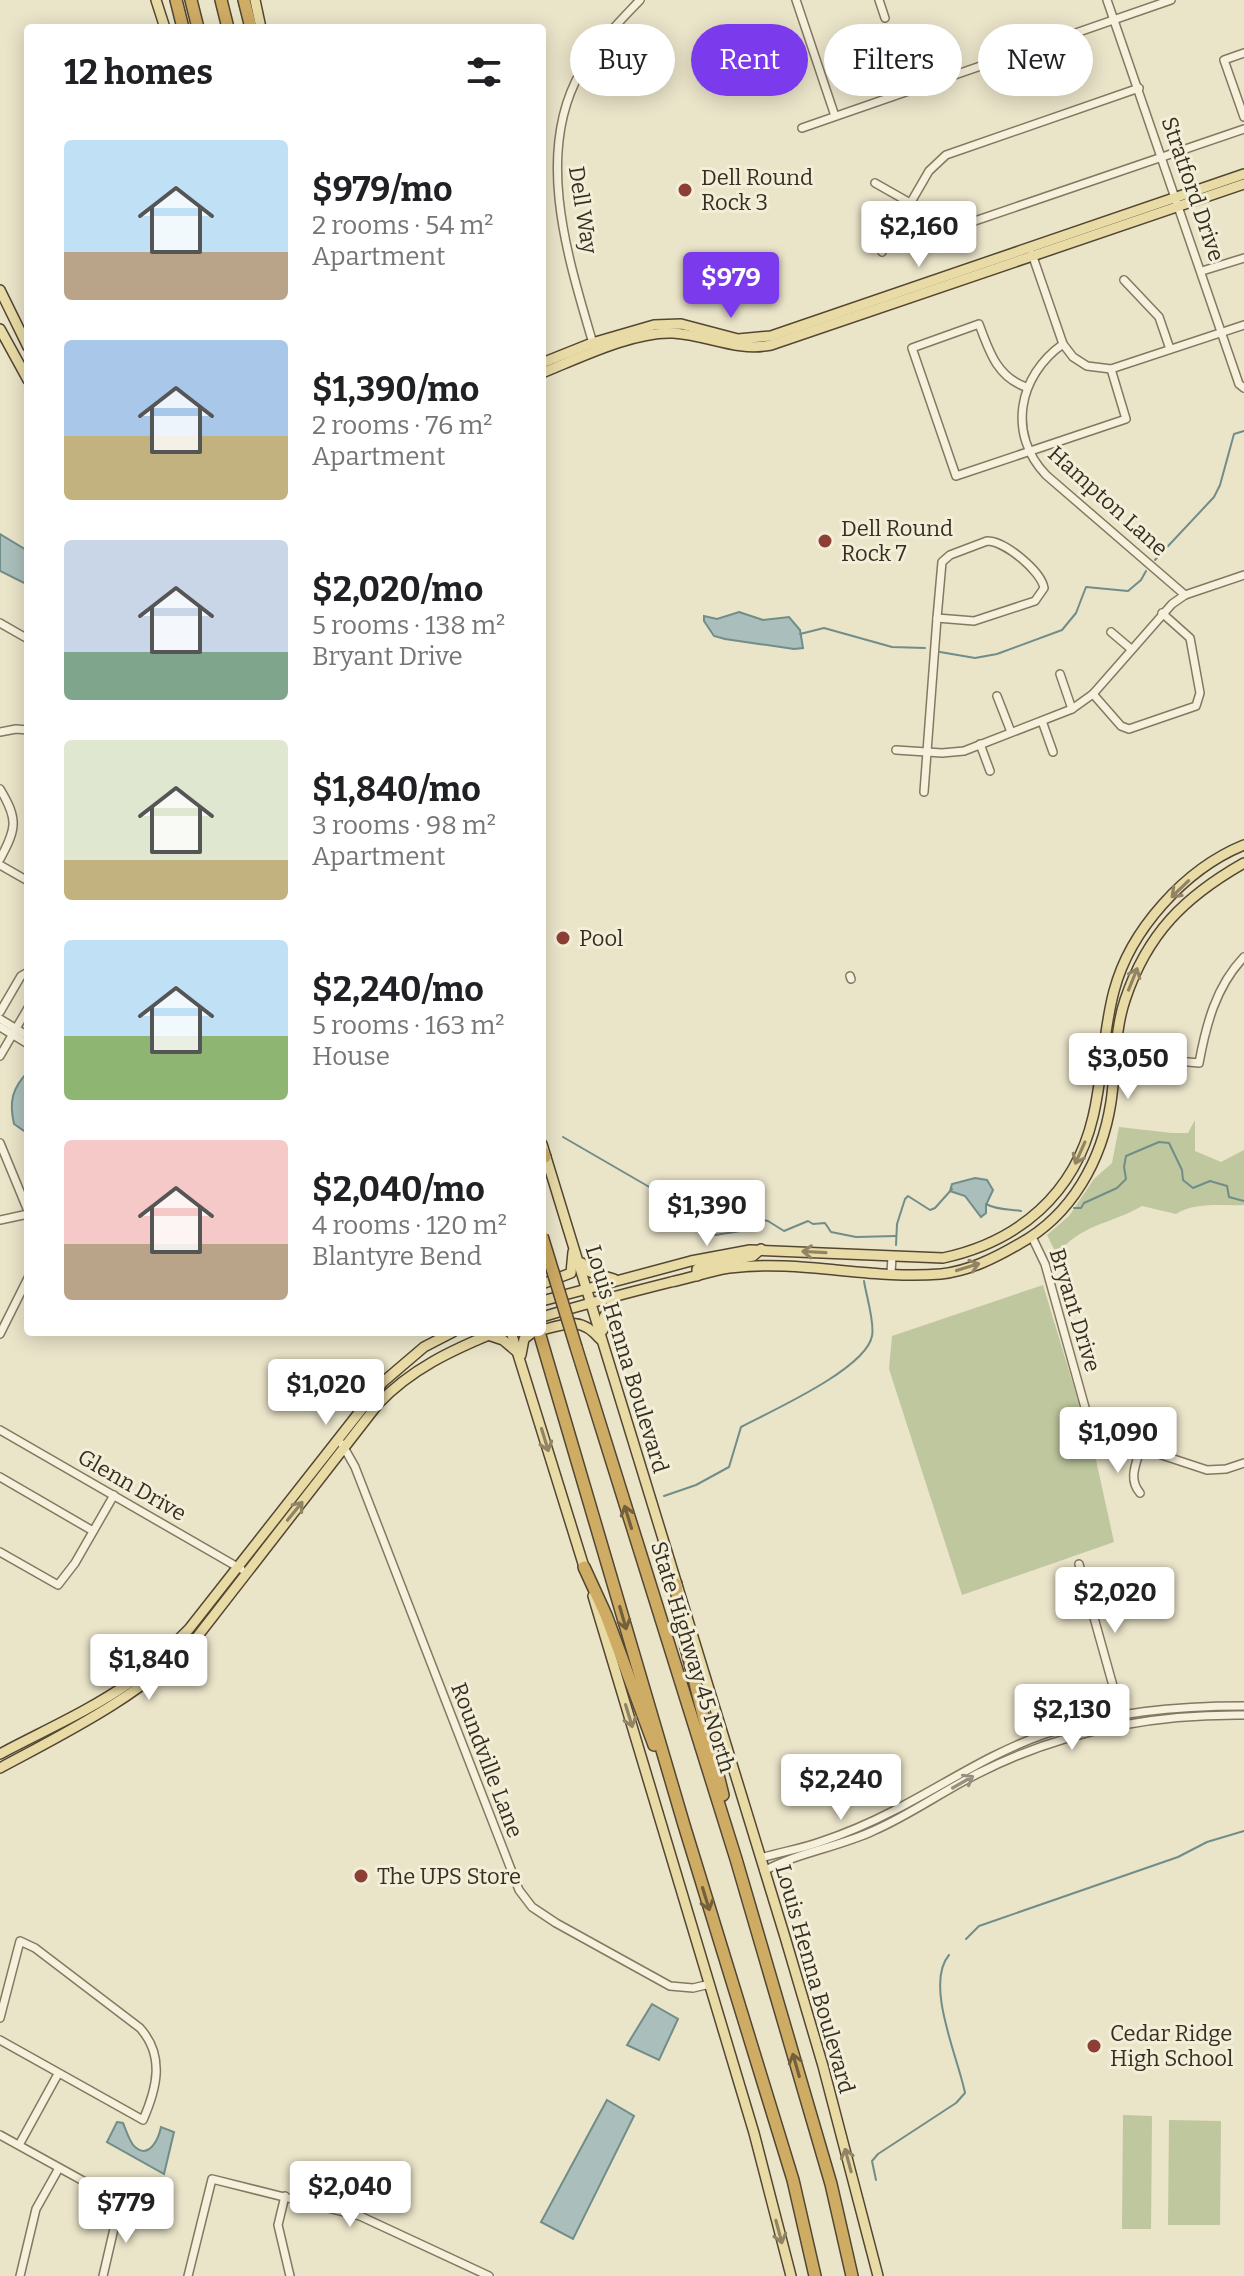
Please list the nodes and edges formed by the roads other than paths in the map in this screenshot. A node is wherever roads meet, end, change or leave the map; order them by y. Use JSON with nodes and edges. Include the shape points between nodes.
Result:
{"nodes":[{"id":1,"x":156,"y":0,"type":"edge"},
{"id":2,"x":170,"y":0,"type":"edge"},
{"id":3,"x":176,"y":0,"type":"edge"},
{"id":4,"x":191,"y":0,"type":"edge"},
{"id":5,"x":221,"y":0,"type":"edge"},
{"id":6,"x":237,"y":0,"type":"edge"},
{"id":7,"x":244,"y":0,"type":"edge"},
{"id":8,"x":255,"y":0,"type":"edge"},
{"id":9,"x":640,"y":0,"type":"edge"},
{"id":10,"x":796,"y":0,"type":"edge"},
{"id":11,"x":879,"y":0,"type":"edge"},
{"id":12,"x":1107,"y":0,"type":"edge"},
{"id":13,"x":1171,"y":0,"type":"edge"},
{"id":14,"x":885,"y":18,"type":"dead end"},
{"id":15,"x":1116,"y":19,"type":"junction"},
{"id":16,"x":164,"y":24,"type":"edge"},
{"id":17,"x":175,"y":24,"type":"edge"},
{"id":18,"x":182,"y":24,"type":"edge"},
{"id":19,"x":197,"y":24,"type":"edge"},
{"id":20,"x":227,"y":24,"type":"edge"},
{"id":21,"x":242,"y":24,"type":"edge"},
{"id":22,"x":250,"y":24,"type":"edge"},
{"id":23,"x":260,"y":24,"type":"edge"},
{"id":24,"x":1244,"y":53,"type":"edge"},
{"id":25,"x":1139,"y":88,"type":"junction"},
{"id":26,"x":835,"y":116,"type":"junction"},
{"id":27,"x":1244,"y":117,"type":"edge"},
{"id":28,"x":802,"y":128,"type":"dead end"},
{"id":29,"x":1244,"y":129,"type":"edge"},
{"id":30,"x":1163,"y":157,"type":"junction"},
{"id":31,"x":1244,"y":174,"type":"edge"},
{"id":32,"x":875,"y":183,"type":"dead end"},
{"id":33,"x":1244,"y":184,"type":"edge"},
{"id":34,"x":1179,"y":202,"type":"junction"},
{"id":35,"x":910,"y":204,"type":"junction"},
{"id":36,"x":882,"y":252,"type":"dead end"},
{"id":37,"x":1031,"y":252,"type":"junction"},
{"id":38,"x":1244,"y":258,"type":"edge"},
{"id":39,"x":1202,"y":271,"type":"junction"},
{"id":40,"x":1124,"y":280,"type":"dead end"},
{"id":41,"x":0,"y":290,"type":"edge"},
{"id":42,"x":17,"y":323,"type":"junction"},
{"id":43,"x":1244,"y":325,"type":"edge"},
{"id":44,"x":1,"y":330,"type":"edge"},
{"id":45,"x":1222,"y":332,"type":"junction"},
{"id":46,"x":24,"y":338,"type":"edge"},
{"id":47,"x":1063,"y":344,"type":"junction"},
{"id":48,"x":594,"y":348,"type":"junction"},
{"id":49,"x":1170,"y":349,"type":"junction"},
{"id":50,"x":546,"y":362,"type":"edge"},
{"id":51,"x":1111,"y":369,"type":"junction"},
{"id":52,"x":546,"y":371,"type":"edge"},
{"id":53,"x":24,"y":373,"type":"edge"},
{"id":54,"x":1026,"y":387,"type":"junction"},
{"id":55,"x":1244,"y":388,"type":"edge"},
{"id":56,"x":1030,"y":452,"type":"junction"},
{"id":57,"x":1244,"y":575,"type":"edge"},
{"id":58,"x":1185,"y":595,"type":"junction"},
{"id":59,"x":1162,"y":613,"type":"junction"},
{"id":60,"x":937,"y":618,"type":"junction"},
{"id":61,"x":0,"y":623,"type":"edge"},
{"id":62,"x":1111,"y":632,"type":"dead end"},
{"id":63,"x":24,"y":637,"type":"edge"},
{"id":64,"x":1131,"y":649,"type":"junction"},
{"id":65,"x":1060,"y":674,"type":"dead end"},
{"id":66,"x":1093,"y":694,"type":"junction"},
{"id":67,"x":997,"y":696,"type":"dead end"},
{"id":68,"x":1072,"y":709,"type":"junction"},
{"id":69,"x":1042,"y":721,"type":"junction"},
{"id":70,"x":24,"y":730,"type":"edge"},
{"id":71,"x":0,"y":732,"type":"edge"},
{"id":72,"x":1011,"y":732,"type":"junction"},
{"id":73,"x":980,"y":744,"type":"junction"},
{"id":74,"x":896,"y":750,"type":"dead end"},
{"id":75,"x":927,"y":752,"type":"junction"},
{"id":76,"x":1053,"y":752,"type":"dead end"},
{"id":77,"x":990,"y":771,"type":"dead end"},
{"id":78,"x":0,"y":789,"type":"edge"},
{"id":79,"x":924,"y":792,"type":"dead end"},
{"id":80,"x":1244,"y":845,"type":"edge"},
{"id":81,"x":0,"y":862,"type":"edge"},
{"id":82,"x":1244,"y":863,"type":"edge"},
{"id":83,"x":24,"y":878,"type":"edge"},
{"id":84,"x":1244,"y":957,"type":"edge"},
{"id":85,"x":24,"y":974,"type":"edge"},
{"id":86,"x":0,"y":1012,"type":"edge"},
{"id":87,"x":24,"y":1015,"type":"edge"},
{"id":88,"x":0,"y":1019,"type":"edge"},
{"id":89,"x":0,"y":1027,"type":"edge"},
{"id":90,"x":14,"y":1032,"type":"junction"},
{"id":91,"x":24,"y":1035,"type":"edge"},
{"id":92,"x":24,"y":1041,"type":"edge"},
{"id":93,"x":1102,"y":1054,"type":"junction"},
{"id":94,"x":1115,"y":1055,"type":"junction"},
{"id":95,"x":0,"y":1056,"type":"edge"},
{"id":96,"x":0,"y":1143,"type":"edge"},
{"id":97,"x":546,"y":1160,"type":"edge"},
{"id":98,"x":24,"y":1203,"type":"edge"},
{"id":99,"x":24,"y":1214,"type":"edge"},
{"id":100,"x":0,"y":1220,"type":"edge"},
{"id":101,"x":1032,"y":1237,"type":"junction"},
{"id":102,"x":573,"y":1244,"type":"junction"},
{"id":103,"x":546,"y":1249,"type":"edge"},
{"id":104,"x":761,"y":1249,"type":"junction"},
{"id":105,"x":892,"y":1257,"type":"junction"},
{"id":106,"x":578,"y":1259,"type":"junction"},
{"id":107,"x":891,"y":1273,"type":"junction"},
{"id":108,"x":697,"y":1276,"type":"junction"},
{"id":109,"x":617,"y":1279,"type":"junction"},
{"id":110,"x":546,"y":1282,"type":"edge"},
{"id":111,"x":24,"y":1285,"type":"edge"},
{"id":112,"x":587,"y":1287,"type":"junction"},
{"id":113,"x":618,"y":1295,"type":"junction"},
{"id":114,"x":546,"y":1300,"type":"edge"},
{"id":115,"x":591,"y":1302,"type":"junction"},
{"id":116,"x":546,"y":1316,"type":"edge"},
{"id":117,"x":3,"y":1322,"type":"edge"},
{"id":118,"x":546,"y":1329,"type":"edge"},
{"id":119,"x":0,"y":1334,"type":"edge"},
{"id":120,"x":445,"y":1336,"type":"edge"},
{"id":121,"x":449,"y":1336,"type":"edge"},
{"id":122,"x":488,"y":1336,"type":"edge"},
{"id":123,"x":496,"y":1336,"type":"edge"},
{"id":124,"x":512,"y":1336,"type":"edge"},
{"id":125,"x":527,"y":1336,"type":"edge"},
{"id":126,"x":540,"y":1336,"type":"edge"},
{"id":127,"x":603,"y":1342,"type":"junction"},
{"id":128,"x":516,"y":1351,"type":"junction"},
{"id":129,"x":521,"y":1366,"type":"junction"},
{"id":130,"x":419,"y":1368,"type":"junction"},
{"id":131,"x":0,"y":1430,"type":"edge"},
{"id":132,"x":341,"y":1444,"type":"junction"},
{"id":133,"x":1141,"y":1447,"type":"junction"},
{"id":134,"x":1244,"y":1463,"type":"edge"},
{"id":135,"x":0,"y":1477,"type":"edge"},
{"id":136,"x":1140,"y":1493,"type":"dead end"},
{"id":137,"x":114,"y":1495,"type":"junction"},
{"id":138,"x":93,"y":1531,"type":"junction"},
{"id":139,"x":0,"y":1552,"type":"edge"},
{"id":140,"x":1079,"y":1564,"type":"dead end"},
{"id":141,"x":584,"y":1567,"type":"junction"},
{"id":142,"x":242,"y":1570,"type":"junction"},
{"id":143,"x":676,"y":1584,"type":"junction"},
{"id":144,"x":134,"y":1686,"type":"junction"},
{"id":145,"x":1244,"y":1706,"type":"edge"},
{"id":146,"x":1121,"y":1714,"type":"junction"},
{"id":147,"x":1244,"y":1715,"type":"edge"},
{"id":148,"x":59,"y":1723,"type":"junction"},
{"id":149,"x":1123,"y":1724,"type":"junction"},
{"id":150,"x":65,"y":1734,"type":"junction"},
{"id":151,"x":0,"y":1754,"type":"edge"},
{"id":152,"x":0,"y":1768,"type":"edge"},
{"id":153,"x":880,"y":1817,"type":"junction"},
{"id":154,"x":684,"y":1825,"type":"junction"},
{"id":155,"x":829,"y":1848,"type":"junction"},
{"id":156,"x":761,"y":1858,"type":"junction"},
{"id":157,"x":736,"y":1859,"type":"junction"},
{"id":158,"x":764,"y":1871,"type":"junction"},
{"id":159,"x":710,"y":1984,"type":"junction"},
{"id":160,"x":3,"y":1993,"type":"edge"},
{"id":161,"x":0,"y":2018,"type":"edge"},
{"id":162,"x":0,"y":2040,"type":"edge"},
{"id":163,"x":58,"y":2074,"type":"junction"},
{"id":164,"x":0,"y":2135,"type":"edge"},
{"id":165,"x":19,"y":2145,"type":"junction"},
{"id":166,"x":59,"y":2168,"type":"junction"},
{"id":167,"x":285,"y":2196,"type":"junction"},
{"id":168,"x":20,"y":2276,"type":"edge"},
{"id":169,"x":103,"y":2276,"type":"edge"},
{"id":170,"x":188,"y":2276,"type":"edge"},
{"id":171,"x":290,"y":2276,"type":"edge"},
{"id":172,"x":489,"y":2276,"type":"edge"},
{"id":173,"x":791,"y":2276,"type":"edge"},
{"id":174,"x":813,"y":2276,"type":"edge"},
{"id":175,"x":852,"y":2276,"type":"edge"},
{"id":176,"x":878,"y":2276,"type":"edge"}],
"edges":[{"from":1,"to":16,"type":"main road"},
{"from":2,"to":17,"type":"highway"},
{"from":3,"to":18,"type":"highway"},
{"from":4,"to":19,"type":"highway"},
{"from":5,"to":20,"type":"highway"},
{"from":6,"to":21,"type":"highway"},
{"from":7,"to":22,"type":"highway"},
{"from":8,"to":23,"type":"main road"},
{"from":9,"to":48,"type":"street","name":"Dell Way","via":[[582,69],[560,132],[556,168],[561,213]]},
{"from":10,"to":26,"type":"street"},
{"from":11,"to":14,"type":"street"},
{"from":12,"to":15,"type":"street","name":"Stratford Drive"},
{"from":13,"to":15,"type":"street"},
{"from":15,"to":25,"type":"street","name":"Stratford Drive"},
{"from":15,"to":26,"type":"street"},
{"from":24,"to":27,"type":"street","via":[[1224,60]]},
{"from":25,"to":30,"type":"street","name":"Stratford Drive"},
{"from":25,"to":35,"type":"street","via":[[946,155],[929,171]]},
{"from":26,"to":28,"type":"street"},
{"from":29,"to":30,"type":"street"},
{"from":30,"to":34,"type":"street","name":"Stratford Drive"},
{"from":30,"to":35,"type":"street","via":[[963,225],[946,223]]},
{"from":31,"to":34,"type":"main road"},
{"from":32,"to":35,"type":"street"},
{"from":33,"to":34,"type":"main road"},
{"from":34,"to":37,"type":"main road"},
{"from":34,"to":39,"type":"street","name":"Stratford Drive"},
{"from":35,"to":36,"type":"street"},
{"from":37,"to":47,"type":"street"},
{"from":37,"to":48,"type":"main road","via":[[771,336],[738,339],[668,324]]},
{"from":38,"to":39,"type":"street"},
{"from":39,"to":45,"type":"street","name":"Stratford Drive"},
{"from":40,"to":49,"type":"street","via":[[1159,317]]},
{"from":41,"to":42,"type":"main road"},
{"from":42,"to":44,"type":"main road"},
{"from":42,"to":46,"type":"main road"},
{"from":43,"to":45,"type":"street"},
{"from":44,"to":53,"type":"main road"},
{"from":45,"to":49,"type":"street"},
{"from":45,"to":55,"type":"street","name":"Stratford Drive"},
{"from":47,"to":51,"type":"street","via":[[1079,363]]},
{"from":47,"to":54,"type":"street","via":[[1043,361]]},
{"from":48,"to":50,"type":"main road"},
{"from":48,"to":52,"type":"main road"},
{"from":49,"to":51,"type":"street"},
{"from":51,"to":56,"type":"street","via":[[1126,419]]},
{"from":54,"to":56,"type":"street","name":"Hampton Lane","via":[[1021,417]]},
{"from":54,"to":56,"type":"street","via":[[999,368],[979,324],[912,348],[956,476]]},
{"from":56,"to":58,"type":"street","name":"Hampton Lane","via":[[1046,475]]},
{"from":57,"to":58,"type":"street"},
{"from":58,"to":59,"type":"street"},
{"from":59,"to":64,"type":"street"},
{"from":59,"to":66,"type":"street","via":[[1190,638],[1199,703],[1129,729]]},
{"from":60,"to":60,"type":"street","via":[[942,562],[987,541],[1003,545],[1044,585],[1035,601],[985,619]]},
{"from":60,"to":75,"type":"street"},
{"from":61,"to":63,"type":"street"},
{"from":62,"to":64,"type":"street"},
{"from":64,"to":66,"type":"street"},
{"from":65,"to":68,"type":"street"},
{"from":66,"to":68,"type":"street"},
{"from":67,"to":72,"type":"street"},
{"from":68,"to":69,"type":"street"},
{"from":69,"to":72,"type":"street"},
{"from":69,"to":76,"type":"street"},
{"from":70,"to":71,"type":"street"},
{"from":72,"to":73,"type":"street"},
{"from":73,"to":75,"type":"street","via":[[959,752]]},
{"from":73,"to":77,"type":"street"},
{"from":74,"to":75,"type":"street"},
{"from":75,"to":79,"type":"street"},
{"from":78,"to":81,"type":"street","via":[[14,823]]},
{"from":80,"to":93,"type":"main road","one_way":true,"via":[[1190,879],[1147,925],[1115,987]]},
{"from":81,"to":83,"type":"street"},
{"from":94,"to":82,"type":"main road","one_way":true,"via":[[1124,1003],[1149,947],[1190,897]]},
{"from":84,"to":94,"type":"street","via":[[1213,1007],[1199,1063]]},
{"from":85,"to":86,"type":"street"},
{"from":87,"to":90,"type":"street"},
{"from":88,"to":90,"type":"street"},
{"from":89,"to":90,"type":"street"},
{"from":90,"to":91,"type":"street"},
{"from":90,"to":92,"type":"street"},
{"from":90,"to":95,"type":"street"},
{"from":93,"to":94,"type":"street"},
{"from":93,"to":105,"type":"main road","one_way":true,"via":[[1093,1118],[1081,1153],[1057,1192],[1024,1225],[967,1253]]},
{"from":94,"to":101,"type":"main road","via":[[1104,1134],[1079,1189]]},
{"from":96,"to":98,"type":"street"},
{"from":97,"to":102,"type":"main road","name":"Louis Henna Boulevard"},
{"from":99,"to":100,"type":"street"},
{"from":107,"to":101,"type":"main road","one_way":true,"via":[[942,1274],[966,1268]]},
{"from":101,"to":133,"type":"street","name":"Bryant Drive","via":[[1045,1264],[1091,1431],[1097,1439]]},
{"from":102,"to":106,"type":"main road","name":"Louis Henna Boulevard"},
{"from":102,"to":110,"type":"main road","via":[[571,1273]]},
{"from":157,"to":103,"type":"highway","name":"State Highway 45 North","one_way":true,"bridge":true},
{"from":105,"to":104,"type":"main road","one_way":true},
{"from":104,"to":108,"type":"main road","via":[[753,1256],[702,1266]]},
{"from":104,"to":109,"type":"main road"},
{"from":105,"to":107,"type":"street"},
{"from":106,"to":109,"type":"main road","via":[[590,1272]]},
{"from":106,"to":112,"type":"main road","name":"Louis Henna Boulevard"},
{"from":107,"to":108,"type":"main road","via":[[783,1266],[729,1268]]},
{"from":108,"to":113,"type":"main road"},
{"from":109,"to":112,"type":"main road"},
{"from":111,"to":117,"type":"street"},
{"from":112,"to":114,"type":"main road"},
{"from":112,"to":115,"type":"main road","name":"Louis Henna Boulevard"},
{"from":113,"to":115,"type":"main road"},
{"from":113,"to":127,"type":"main road","via":[[604,1317]]},
{"from":115,"to":116,"type":"main road"},
{"from":115,"to":127,"type":"main road","name":"Louis Henna Boulevard"},
{"from":117,"to":119,"type":"street"},
{"from":118,"to":127,"type":"main road","via":[[582,1324]]},
{"from":120,"to":132,"type":"main road","via":[[396,1368]]},
{"from":121,"to":130,"type":"main road","via":[[425,1353]]},
{"from":122,"to":130,"type":"main road"},
{"from":123,"to":128,"type":"main road"},
{"from":124,"to":128,"type":"main road"},
{"from":125,"to":129,"type":"main road","via":[[521,1346]]},
{"from":126,"to":154,"type":"highway","one_way":true},
{"from":127,"to":143,"type":"main road","name":"Louis Henna Boulevard"},
{"from":128,"to":129,"type":"main road"},
{"from":129,"to":141,"type":"main road","one_way":true},
{"from":130,"to":132,"type":"main road"},
{"from":131,"to":137,"type":"street","name":"Glenn Drive"},
{"from":132,"to":142,"type":"main road"},
{"from":132,"to":159,"type":"street","name":"Roundville Lane","via":[[519,1890],[532,1907],[556,1923],[670,1986]]},
{"from":133,"to":134,"type":"street","via":[[1207,1470]]},
{"from":133,"to":136,"type":"street","via":[[1133,1477]]},
{"from":135,"to":138,"type":"street"},
{"from":137,"to":138,"type":"street"},
{"from":137,"to":142,"type":"street","name":"Glenn Drive"},
{"from":138,"to":139,"type":"street","via":[[58,1585]]},
{"from":140,"to":146,"type":"street"},
{"from":141,"to":154,"type":"highway"},
{"from":141,"to":159,"type":"main road","one_way":true},
{"from":142,"to":144,"type":"main road"},
{"from":143,"to":156,"type":"main road","name":"Louis Henna Boulevard"},
{"from":143,"to":157,"type":"highway","via":[[680,1623]]},
{"from":144,"to":148,"type":"main road"},
{"from":144,"to":150,"type":"main road","via":[[101,1714]]},
{"from":145,"to":146,"type":"street"},
{"from":146,"to":149,"type":"street"},
{"from":146,"to":153,"type":"street","via":[[1008,1749]]},
{"from":147,"to":149,"type":"street"},
{"from":148,"to":150,"type":"main road"},
{"from":148,"to":151,"type":"main road"},
{"from":155,"to":149,"type":"street","one_way":true,"via":[[874,1831],[1032,1749]]},
{"from":150,"to":152,"type":"main road"},
{"from":153,"to":155,"type":"street"},
{"from":153,"to":156,"type":"street","via":[[820,1842]]},
{"from":154,"to":174,"type":"highway","one_way":true,"via":[[793,2180]]},
{"from":155,"to":158,"type":"street"},
{"from":156,"to":158,"type":"main road","name":"Louis Henna Boulevard"},
{"from":175,"to":157,"type":"highway","name":"State Highway 45 North","one_way":true,"via":[[831,2184]]},
{"from":176,"to":158,"type":"main road","name":"Louis Henna Boulevard","one_way":true},
{"from":159,"to":173,"type":"main road","one_way":true},
{"from":160,"to":161,"type":"street"},
{"from":160,"to":163,"type":"street","via":[[20,1941],[140,2028],[156,2052],[157,2072],[143,2120]]},
{"from":162,"to":163,"type":"street"},
{"from":163,"to":165,"type":"street"},
{"from":164,"to":165,"type":"street"},
{"from":165,"to":166,"type":"street"},
{"from":166,"to":168,"type":"street","via":[[36,2209]]},
{"from":166,"to":169,"type":"street","via":[[125,2204]]},
{"from":167,"to":170,"type":"street","via":[[212,2179]]},
{"from":167,"to":171,"type":"street","via":[[278,2225]]},
{"from":167,"to":172,"type":"street","via":[[360,2216]]}]}
